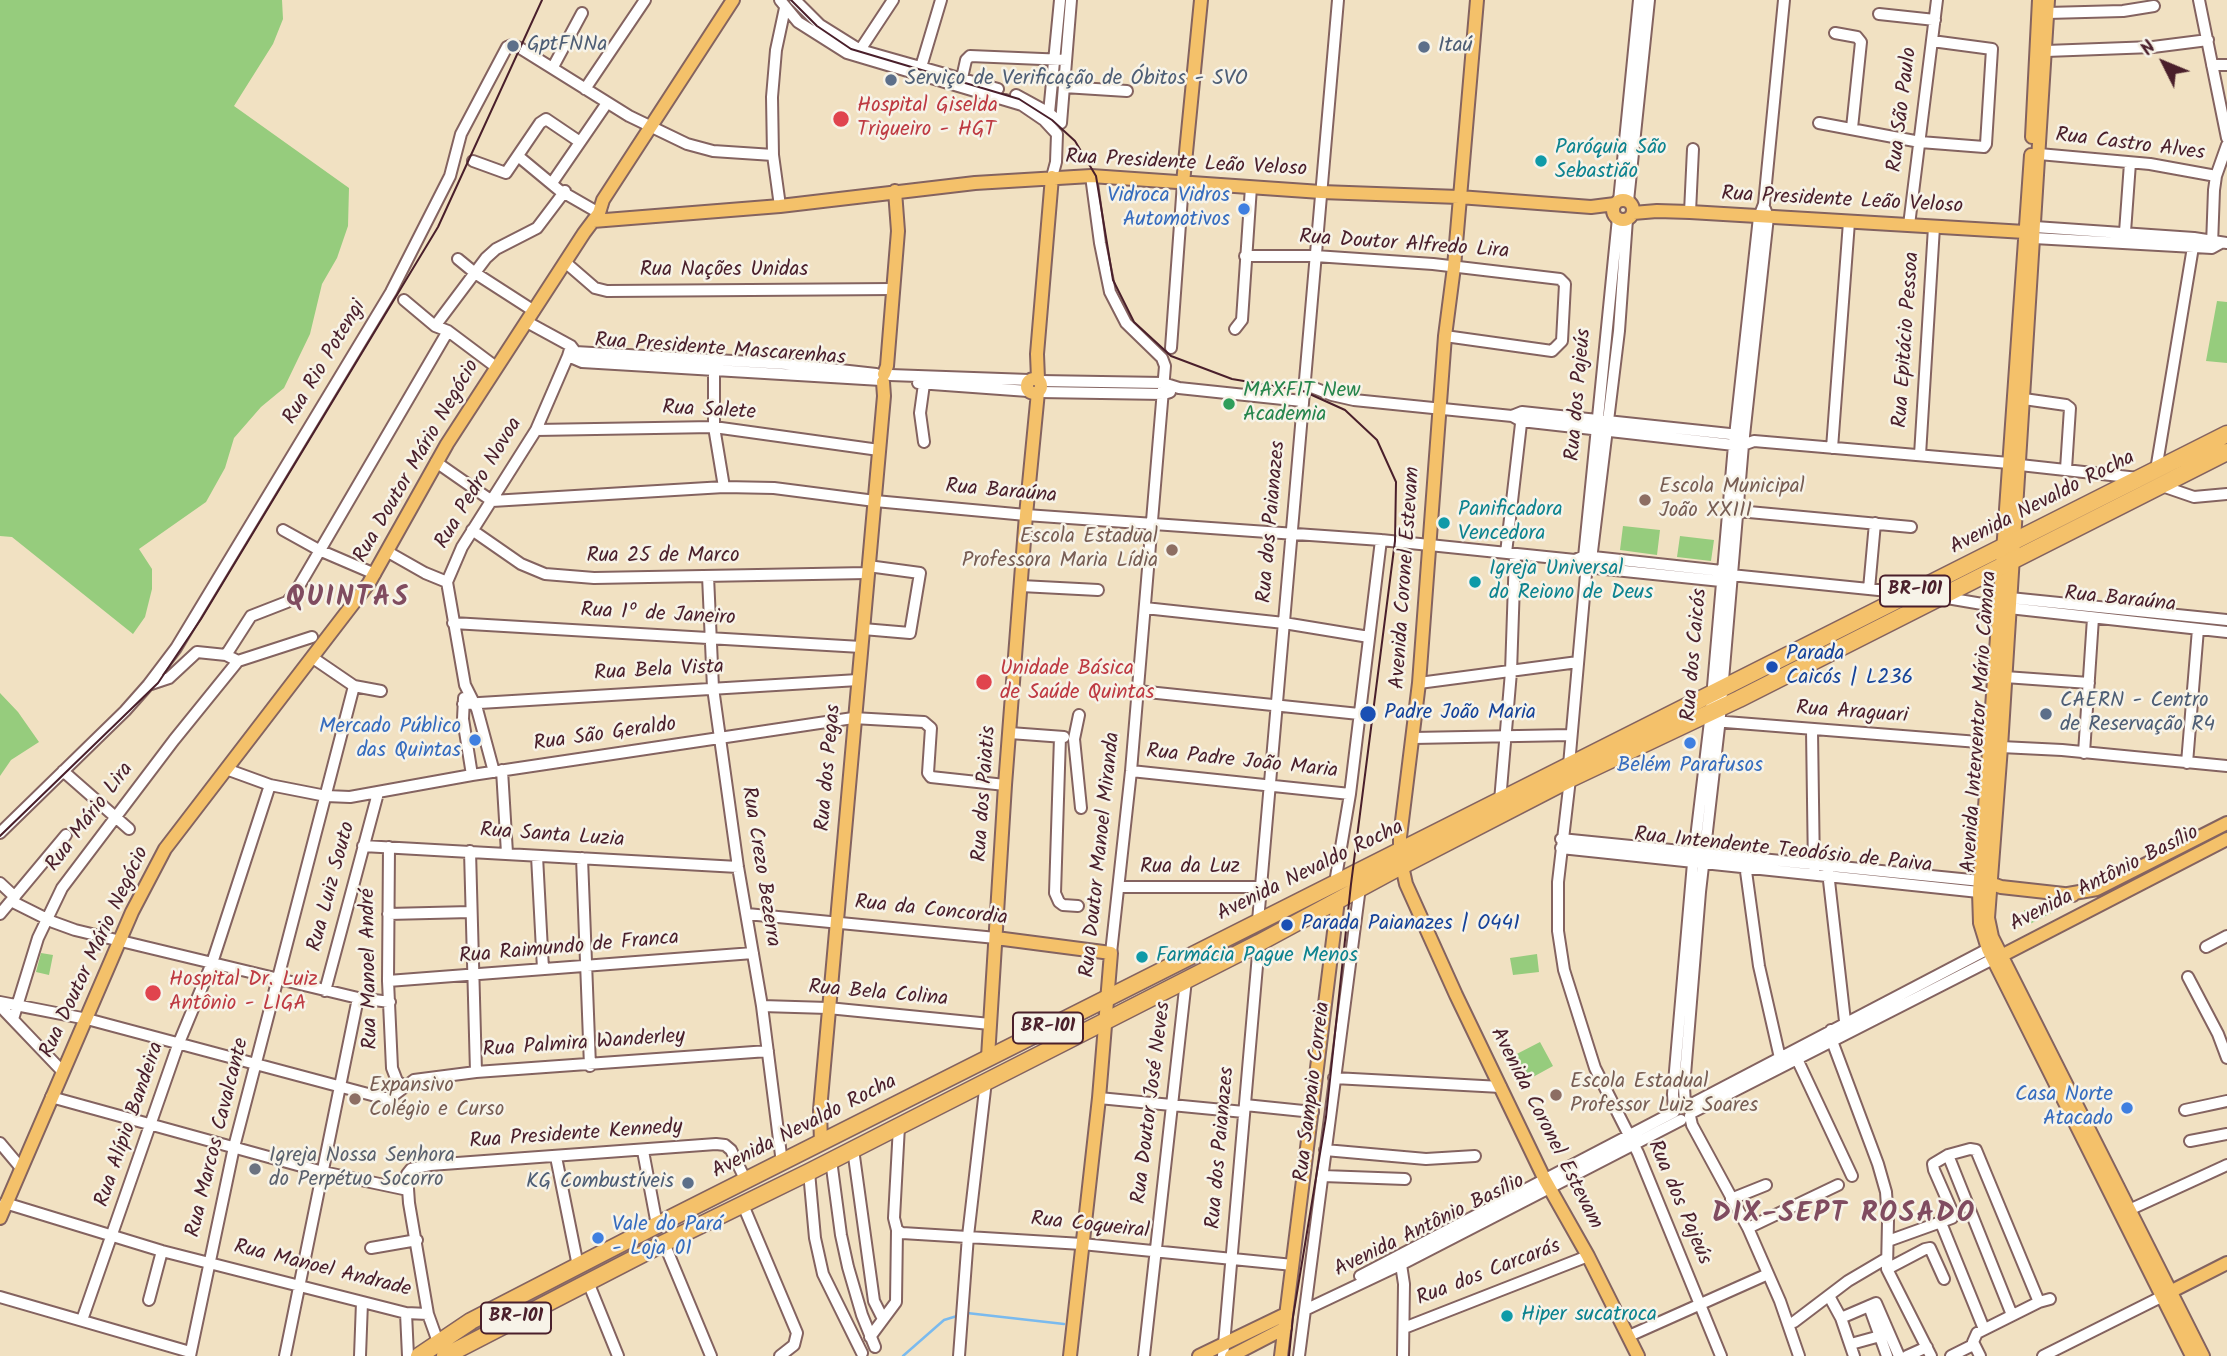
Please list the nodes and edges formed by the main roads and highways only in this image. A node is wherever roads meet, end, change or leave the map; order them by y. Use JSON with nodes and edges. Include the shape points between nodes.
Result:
{"nodes":[{"id":1,"x":733,"y":0,"type":"edge"},
{"id":2,"x":1201,"y":0,"type":"edge"},
{"id":3,"x":1477,"y":0,"type":"edge"},
{"id":4,"x":2039,"y":0,"type":"edge"},
{"id":5,"x":2048,"y":6,"type":"edge"},
{"id":6,"x":1052,"y":177,"type":"junction"},
{"id":7,"x":1183,"y":183,"type":"junction"},
{"id":8,"x":895,"y":191,"type":"junction"},
{"id":9,"x":1459,"y":197,"type":"junction"},
{"id":10,"x":595,"y":218,"type":"junction"},
{"id":11,"x":613,"y":219,"type":"junction"},
{"id":12,"x":2031,"y":233,"type":"junction"},
{"id":13,"x":2227,"y":434,"type":"edge"},
{"id":14,"x":2227,"y":452,"type":"edge"},
{"id":15,"x":2014,"y":464,"type":"junction"},
{"id":16,"x":2159,"y":478,"type":"junction"},
{"id":17,"x":2008,"y":554,"type":"junction"},
{"id":18,"x":2007,"y":604,"type":"junction"},
{"id":19,"x":1996,"y":745,"type":"junction"},
{"id":20,"x":1569,"y":772,"type":"junction"},
{"id":21,"x":2227,"y":823,"type":"edge"},
{"id":22,"x":2227,"y":839,"type":"edge"},
{"id":23,"x":1401,"y":859,"type":"junction"},
{"id":24,"x":1988,"y":887,"type":"junction"},
{"id":25,"x":2068,"y":894,"type":"junction"},
{"id":26,"x":1338,"y":900,"type":"junction"},
{"id":27,"x":2105,"y":902,"type":"junction"},
{"id":28,"x":996,"y":938,"type":"junction"},
{"id":29,"x":1111,"y":953,"type":"joint"},
{"id":30,"x":1994,"y":955,"type":"junction"},
{"id":31,"x":1107,"y":999,"type":"junction"},
{"id":32,"x":1106,"y":1020,"type":"junction"},
{"id":33,"x":988,"y":1057,"type":"junction"},
{"id":34,"x":2055,"y":1083,"type":"junction"},
{"id":35,"x":821,"y":1143,"type":"junction"},
{"id":36,"x":745,"y":1204,"type":"junction"},
{"id":37,"x":3,"y":1208,"type":"edge"},
{"id":38,"x":0,"y":1218,"type":"edge"},
{"id":39,"x":2227,"y":1263,"type":"edge"},
{"id":40,"x":2166,"y":1294,"type":"junction"},
{"id":41,"x":1286,"y":1314,"type":"junction"},
{"id":42,"x":1285,"y":1328,"type":"junction"},
{"id":43,"x":441,"y":1349,"type":"edge"},
{"id":44,"x":1224,"y":1350,"type":"edge"},
{"id":45,"x":419,"y":1356,"type":"edge"},
{"id":46,"x":1070,"y":1356,"type":"edge"},
{"id":47,"x":1199,"y":1356,"type":"edge"},
{"id":48,"x":1231,"y":1356,"type":"edge"},
{"id":49,"x":1281,"y":1356,"type":"edge"},
{"id":50,"x":1638,"y":1356,"type":"edge"},
{"id":51,"x":2192,"y":1356,"type":"edge"},
{"id":52,"x":2203,"y":1356,"type":"edge"}],
"edges":[{"from":1,"to":10,"type":"main road","name":"Rua Doutor Mário Negócio"},
{"from":2,"to":7,"type":"main road"},
{"from":3,"to":9,"type":"main road","name":"Avenida Coronel Estevam"},
{"from":4,"to":12,"type":"main road","name":"Avenida Interventor Mário Câmara"},
{"from":5,"to":12,"type":"main road","name":"Avenida Interventor Mário Câmara"},
{"from":6,"to":7,"type":"main road","name":"Rua Presidente Leão Veloso"},
{"from":6,"to":8,"type":"main road","name":"Rua Presidente Leão Veloso"},
{"from":6,"to":28,"type":"main road","name":"Rua dos Paiatis"},
{"from":7,"to":9,"type":"main road","name":"Rua Presidente Leão Veloso"},
{"from":8,"to":11,"type":"main road","name":"Rua Presidente Leão Veloso","via":[[780,206]]},
{"from":8,"to":35,"type":"main road","name":"Rua dos Pegas","via":[[894,289],[835,921]]},
{"from":9,"to":12,"type":"main road","name":"Rua Presidente Leão Veloso"},
{"from":9,"to":23,"type":"main road","name":"Avenida Coronel Estevam"},
{"from":10,"to":11,"type":"main road"},
{"from":10,"to":11,"type":"main road","name":"Rua Presidente Leão Veloso","via":[[593,230]]},
{"from":10,"to":37,"type":"main road","name":"Rua Doutor Mário Negócio","via":[[436,462],[375,574],[165,849],[132,912]]},
{"from":12,"to":15,"type":"main road","name":"Avenida Interventor Mário Câmara"},
{"from":12,"to":15,"type":"main road","name":"Avenida Interventor Mário Câmara","via":[[2024,399]]},
{"from":13,"to":16,"type":"highway","name":"Avenida Nevaldo Rocha","number":"BR-101"},
{"from":14,"to":16,"type":"highway","name":"Avenida Nevaldo Rocha","number":"BR-101"},
{"from":15,"to":17,"type":"main road","name":"Avenida Interventor Mário Câmara"},
{"from":16,"to":17,"type":"highway","name":"Avenida Nevaldo Rocha","number":"BR-101"},
{"from":16,"to":17,"type":"highway","name":"Avenida Nevaldo Rocha","number":"BR-101","via":[[2140,478]]},
{"from":17,"to":18,"type":"main road","name":"Avenida Interventor Mário Câmara"},
{"from":17,"to":20,"type":"highway","name":"Avenida Nevaldo Rocha","number":"BR-101","via":[[1911,594],[1717,691]]},
{"from":17,"to":20,"type":"highway","name":"Avenida Nevaldo Rocha","number":"BR-101","via":[[1941,597],[1719,713]]},
{"from":18,"to":19,"type":"main road","name":"Avenida Interventor Mário Câmara"},
{"from":18,"to":19,"type":"main road","name":"Avenida Interventor Mário Câmara","via":[[2005,677]]},
{"from":19,"to":24,"type":"main road","name":"Avenida Interventor Mário Câmara"},
{"from":20,"to":23,"type":"highway","name":"Avenida Nevaldo Rocha","number":"BR-101"},
{"from":20,"to":23,"type":"highway","name":"Avenida Nevaldo Rocha","number":"BR-101","via":[[1500,801]]},
{"from":21,"to":25,"type":"main road","name":"Avenida Antônio Basílio","via":[[2097,889]]},
{"from":22,"to":27,"type":"main road","name":"Avenida Antônio Basílio"},
{"from":23,"to":26,"type":"highway","name":"Avenida Nevaldo Rocha","number":"BR-101"},
{"from":23,"to":31,"type":"highway","name":"Avenida Nevaldo Rocha","number":"BR-101","via":[[1335,883]]},
{"from":23,"to":50,"type":"main road","name":"Avenida Coronel Estevam","via":[[1410,895],[1501,1087]]},
{"from":24,"to":25,"type":"main road","name":"Rua Intendente Teodósio de Paiva"},
{"from":24,"to":30,"type":"main road","name":"Avenida Interventor Mário Câmara"},
{"from":25,"to":27,"type":"main road","name":"Rua Intendente Teodósio de Paiva"},
{"from":26,"to":32,"type":"highway","name":"Avenida Nevaldo Rocha","number":"BR-101"},
{"from":26,"to":41,"type":"main road","name":"Rua Sampaio Correia"},
{"from":27,"to":30,"type":"main road","name":"Avenida Antônio Basílio"},
{"from":28,"to":29,"type":"main road","name":"Rua da Concordia"},
{"from":28,"to":33,"type":"main road","name":"Rua dos Paiatis"},
{"from":29,"to":31,"type":"main road","name":"Rua Doutor Manoel Miranda"},
{"from":30,"to":34,"type":"main road","name":"Avenida Interventor Mário Câmara"},
{"from":31,"to":32,"type":"main road","name":"Rua Doutor Manoel Miranda"},
{"from":31,"to":33,"type":"highway","name":"Avenida Nevaldo Rocha","number":"BR-101"},
{"from":32,"to":36,"type":"highway","name":"Avenida Nevaldo Rocha","number":"BR-101"},
{"from":32,"to":46,"type":"main road","name":"Rua Doutor Manoel Miranda"},
{"from":33,"to":35,"type":"highway","name":"Avenida Nevaldo Rocha","number":"BR-101"},
{"from":34,"to":40,"type":"main road","name":"Avenida Interventor Mário Câmara"},
{"from":34,"to":40,"type":"main road","name":"Avenida Interventor Mário Câmara","via":[[2129,1210]]},
{"from":35,"to":36,"type":"highway","via":[[821,1157],[814,1163]]},
{"from":35,"to":43,"type":"highway","name":"Avenida Nevaldo Rocha","number":"BR-101","via":[[471,1321]]},
{"from":36,"to":43,"type":"highway","name":"Avenida Nevaldo Rocha","number":"BR-101"},
{"from":37,"to":38,"type":"main road","name":"Rua Doutor Mário Negócio"},
{"from":39,"to":40,"type":"main road"},
{"from":40,"to":51,"type":"main road","name":"Avenida Interventor Mário Câmara"},
{"from":40,"to":52,"type":"main road","name":"Avenida Interventor Mário Câmara"},
{"from":41,"to":42,"type":"main road","name":"Rua Sampaio Correia"},
{"from":41,"to":44,"type":"main road"},
{"from":42,"to":48,"type":"main road"},
{"from":42,"to":49,"type":"main road","name":"Rua Sampaio Correia"},
{"from":43,"to":45,"type":"highway","name":"Avenida Nevaldo Rocha","number":"BR-101"},
{"from":44,"to":47,"type":"main road"}]}
